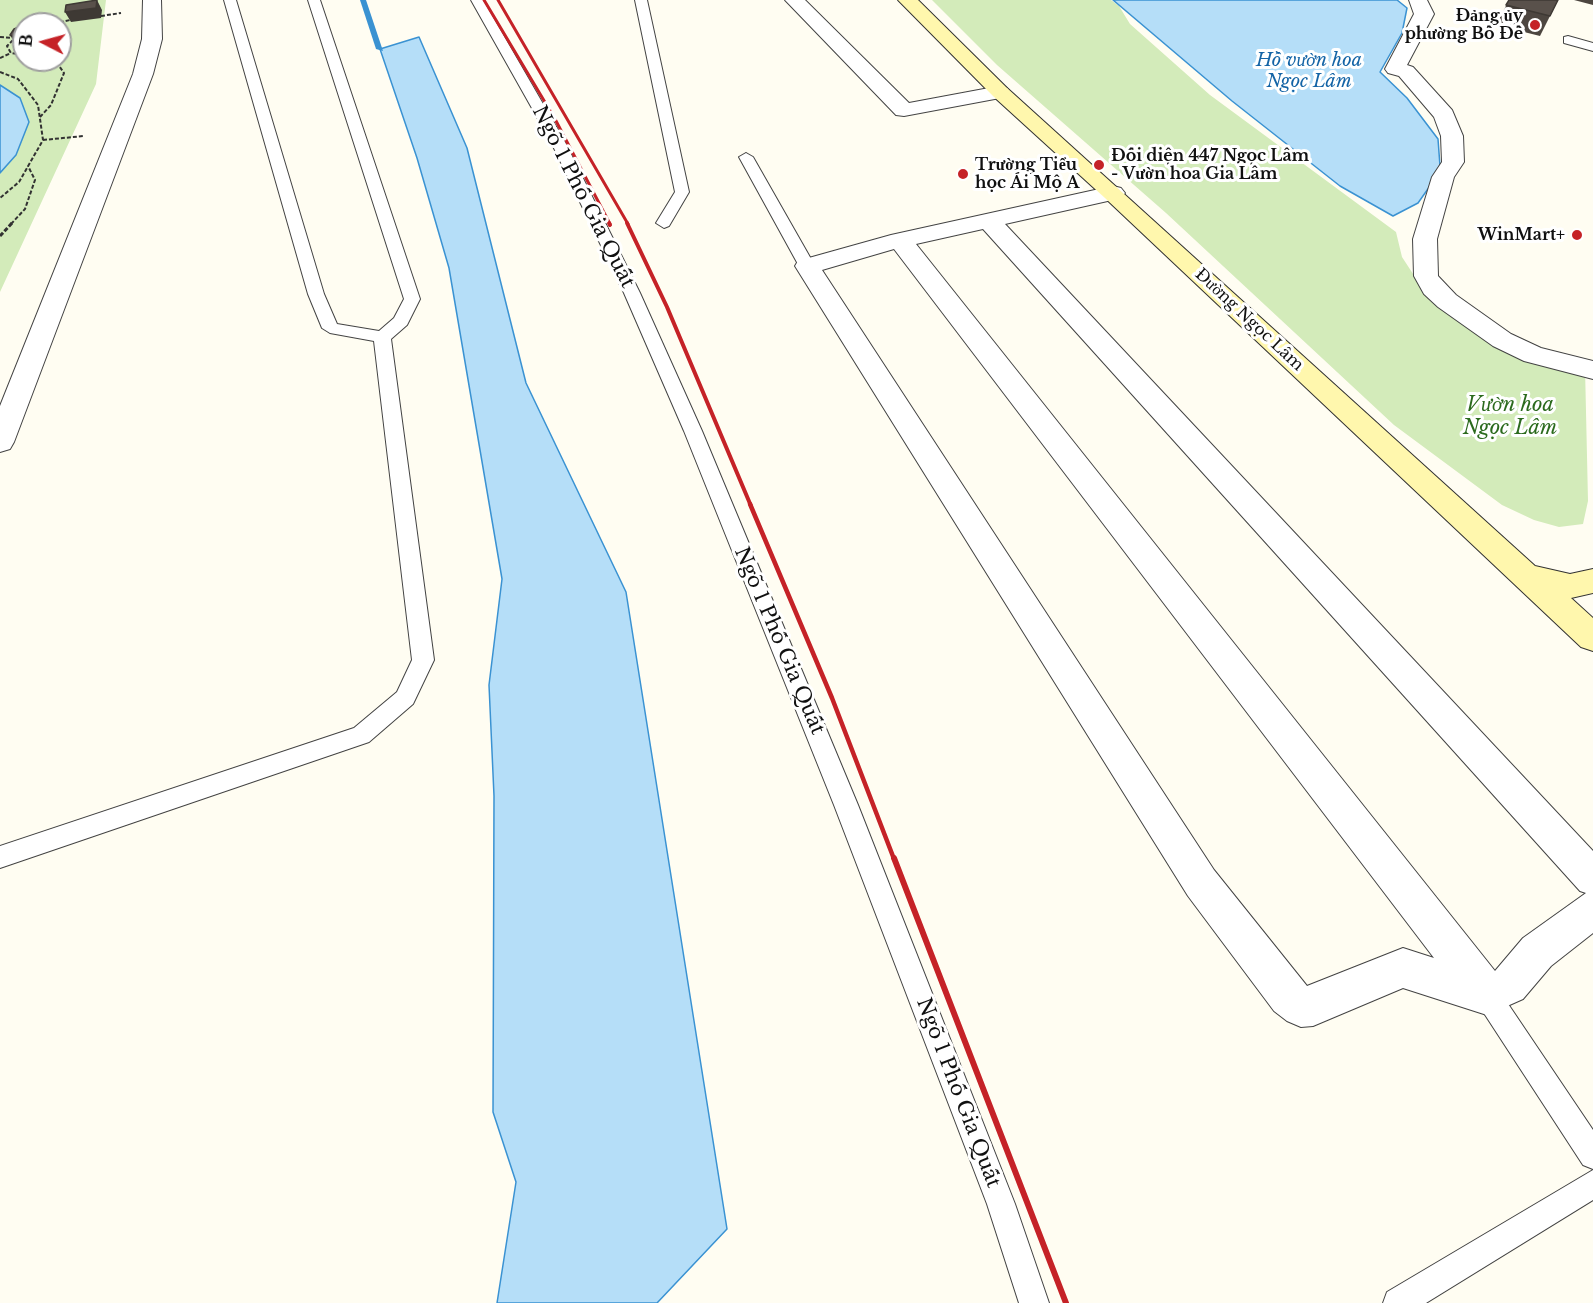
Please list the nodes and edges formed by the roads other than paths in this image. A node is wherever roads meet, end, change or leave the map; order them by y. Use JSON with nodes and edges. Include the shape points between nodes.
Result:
{"nodes":[{"id":1,"x":152,"y":0,"type":"edge"},
{"id":2,"x":230,"y":0,"type":"edge"},
{"id":3,"x":314,"y":0,"type":"edge"},
{"id":4,"x":477,"y":0,"type":"edge"},
{"id":5,"x":641,"y":0,"type":"edge"},
{"id":6,"x":794,"y":0,"type":"edge"},
{"id":7,"x":907,"y":0,"type":"edge"},
{"id":8,"x":1419,"y":0,"type":"edge"},
{"id":9,"x":1568,"y":40,"type":"dead end"},
{"id":10,"x":1593,"y":47,"type":"edge"},
{"id":11,"x":1000,"y":92,"type":"junction"},
{"id":12,"x":746,"y":157,"type":"dead end"},
{"id":13,"x":1113,"y":193,"type":"junction"},
{"id":14,"x":989,"y":221,"type":"junction"},
{"id":15,"x":664,"y":223,"type":"dead end"},
{"id":16,"x":900,"y":240,"type":"junction"},
{"id":17,"x":807,"y":266,"type":"junction"},
{"id":18,"x":382,"y":337,"type":"junction"},
{"id":19,"x":1593,"y":370,"type":"edge"},
{"id":20,"x":0,"y":442,"type":"edge"},
{"id":21,"x":1525,"y":575,"type":"junction"},
{"id":22,"x":1593,"y":581,"type":"edge"},
{"id":23,"x":1593,"y":638,"type":"edge"},
{"id":24,"x":0,"y":857,"type":"edge"},
{"id":25,"x":1593,"y":878,"type":"edge"},
{"id":26,"x":1593,"y":909,"type":"edge"},
{"id":27,"x":1487,"y":995,"type":"junction"},
{"id":28,"x":1593,"y":1155,"type":"edge"},
{"id":29,"x":1593,"y":1184,"type":"edge"},
{"id":30,"x":1034,"y":1303,"type":"edge"},
{"id":31,"x":1398,"y":1303,"type":"edge"}],
"edges":[{"from":1,"to":20,"type":"street","via":[[152,39],[143,74]]},
{"from":2,"to":18,"type":"lane","via":[[316,294],[330,328]]},
{"from":3,"to":18,"type":"lane","via":[[412,299],[401,321]]},
{"from":4,"to":30,"type":"lane","name":"Ngõ 1 Phố Gia Quất","via":[[558,142],[632,293],[693,431],[851,816],[1001,1204]]},
{"from":5,"to":15,"type":"lane","via":[[682,192]]},
{"from":6,"to":11,"type":"street","via":[[904,110]]},
{"from":7,"to":11,"type":"main road","name":"Đường Ngọc Lâm"},
{"from":8,"to":19,"type":"street","via":[[1424,14],[1395,69],[1406,71],[1444,115],[1452,136],[1453,162],[1443,177],[1425,239],[1426,276],[1447,301],[1502,340],[1533,355]]},
{"from":9,"to":10,"type":"lane"},
{"from":11,"to":13,"type":"main road","name":"Đường Ngọc Lâm"},
{"from":12,"to":17,"type":"lane"},
{"from":13,"to":14,"type":"street"},
{"from":13,"to":21,"type":"main road","name":"Đường Ngọc Lâm"},
{"from":14,"to":16,"type":"street"},
{"from":14,"to":25,"type":"street"},
{"from":16,"to":17,"type":"street"},
{"from":16,"to":27,"type":"street"},
{"from":17,"to":27,"type":"street","via":[[1201,883],[1288,997],[1301,1007],[1313,1006],[1403,968]]},
{"from":18,"to":24,"type":"lane","via":[[423,660],[405,698],[361,735]]},
{"from":21,"to":22,"type":"main road","via":[[1570,586]]},
{"from":21,"to":23,"type":"main road","name":"Đường Ngọc Lâm"},
{"from":26,"to":27,"type":"street","via":[[1537,952],[1509,985]]},
{"from":27,"to":28,"type":"lane"},
{"from":29,"to":31,"type":"lane"}]}
